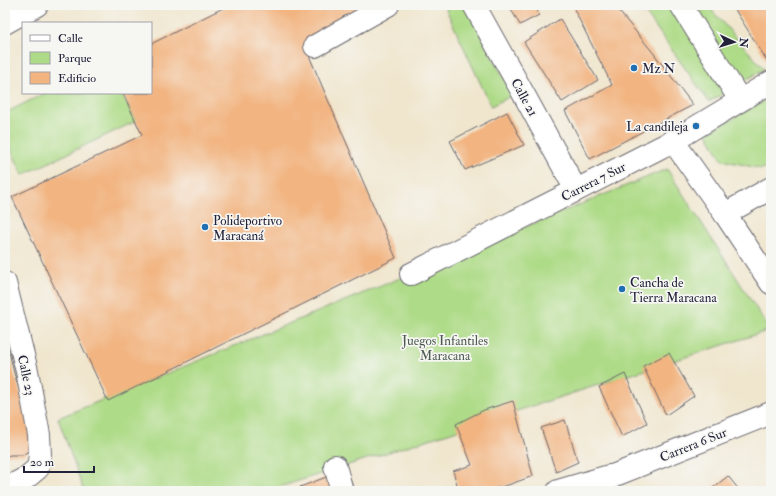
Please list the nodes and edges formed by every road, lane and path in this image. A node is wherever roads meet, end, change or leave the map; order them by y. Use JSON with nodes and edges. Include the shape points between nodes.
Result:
{"nodes":[{"id":1,"x":37,"y":5,"type":"edge"},
{"id":2,"x":388,"y":5,"type":"edge"},
{"id":3,"x":474,"y":5,"type":"edge"},
{"id":4,"x":681,"y":5,"type":"edge"},
{"id":5,"x":5,"y":23,"type":"edge"},
{"id":6,"x":315,"y":46,"type":"dead end"},
{"id":7,"x":771,"y":82,"type":"edge"},
{"id":8,"x":740,"y":100,"type":"junction"},
{"id":9,"x":673,"y":141,"type":"junction"},
{"id":10,"x":771,"y":188,"type":"edge"},
{"id":11,"x":576,"y":190,"type":"junction"},
{"id":12,"x":725,"y":214,"type":"junction"},
{"id":13,"x":411,"y":274,"type":"dead end"},
{"id":14,"x":5,"y":283,"type":"edge"},
{"id":15,"x":771,"y":283,"type":"edge"},
{"id":16,"x":771,"y":413,"type":"edge"},
{"id":17,"x":335,"y":466,"type":"dead end"},
{"id":18,"x":615,"y":475,"type":"junction"},
{"id":19,"x":5,"y":489,"type":"edge"},
{"id":20,"x":342,"y":491,"type":"edge"},
{"id":21,"x":558,"y":491,"type":"edge"},
{"id":22,"x":593,"y":491,"type":"edge"}],
"edges":[{"from":1,"to":5,"type":"street"},
{"from":2,"to":6,"type":"street"},
{"from":3,"to":11,"type":"street","name":"Calle 21"},
{"from":4,"to":8,"type":"street"},
{"from":7,"to":8,"type":"street","name":"Carrera 7 Sur"},
{"from":8,"to":9,"type":"street","name":"Carrera 7 Sur"},
{"from":9,"to":11,"type":"street","name":"Carrera 7 Sur"},
{"from":9,"to":12,"type":"street"},
{"from":10,"to":12,"type":"street"},
{"from":11,"to":13,"type":"street","name":"Carrera 7 Sur"},
{"from":12,"to":15,"type":"street"},
{"from":14,"to":19,"type":"street","name":"Calle 23","via":[[27,371],[39,435],[40,455],[38,468]]},
{"from":16,"to":18,"type":"street","name":"Carrera 6 Sur"},
{"from":17,"to":20,"type":"street"},
{"from":18,"to":21,"type":"street","name":"Carrera 6 Sur"},
{"from":18,"to":22,"type":"street","name":"Carrera 6 Sur"}]}
